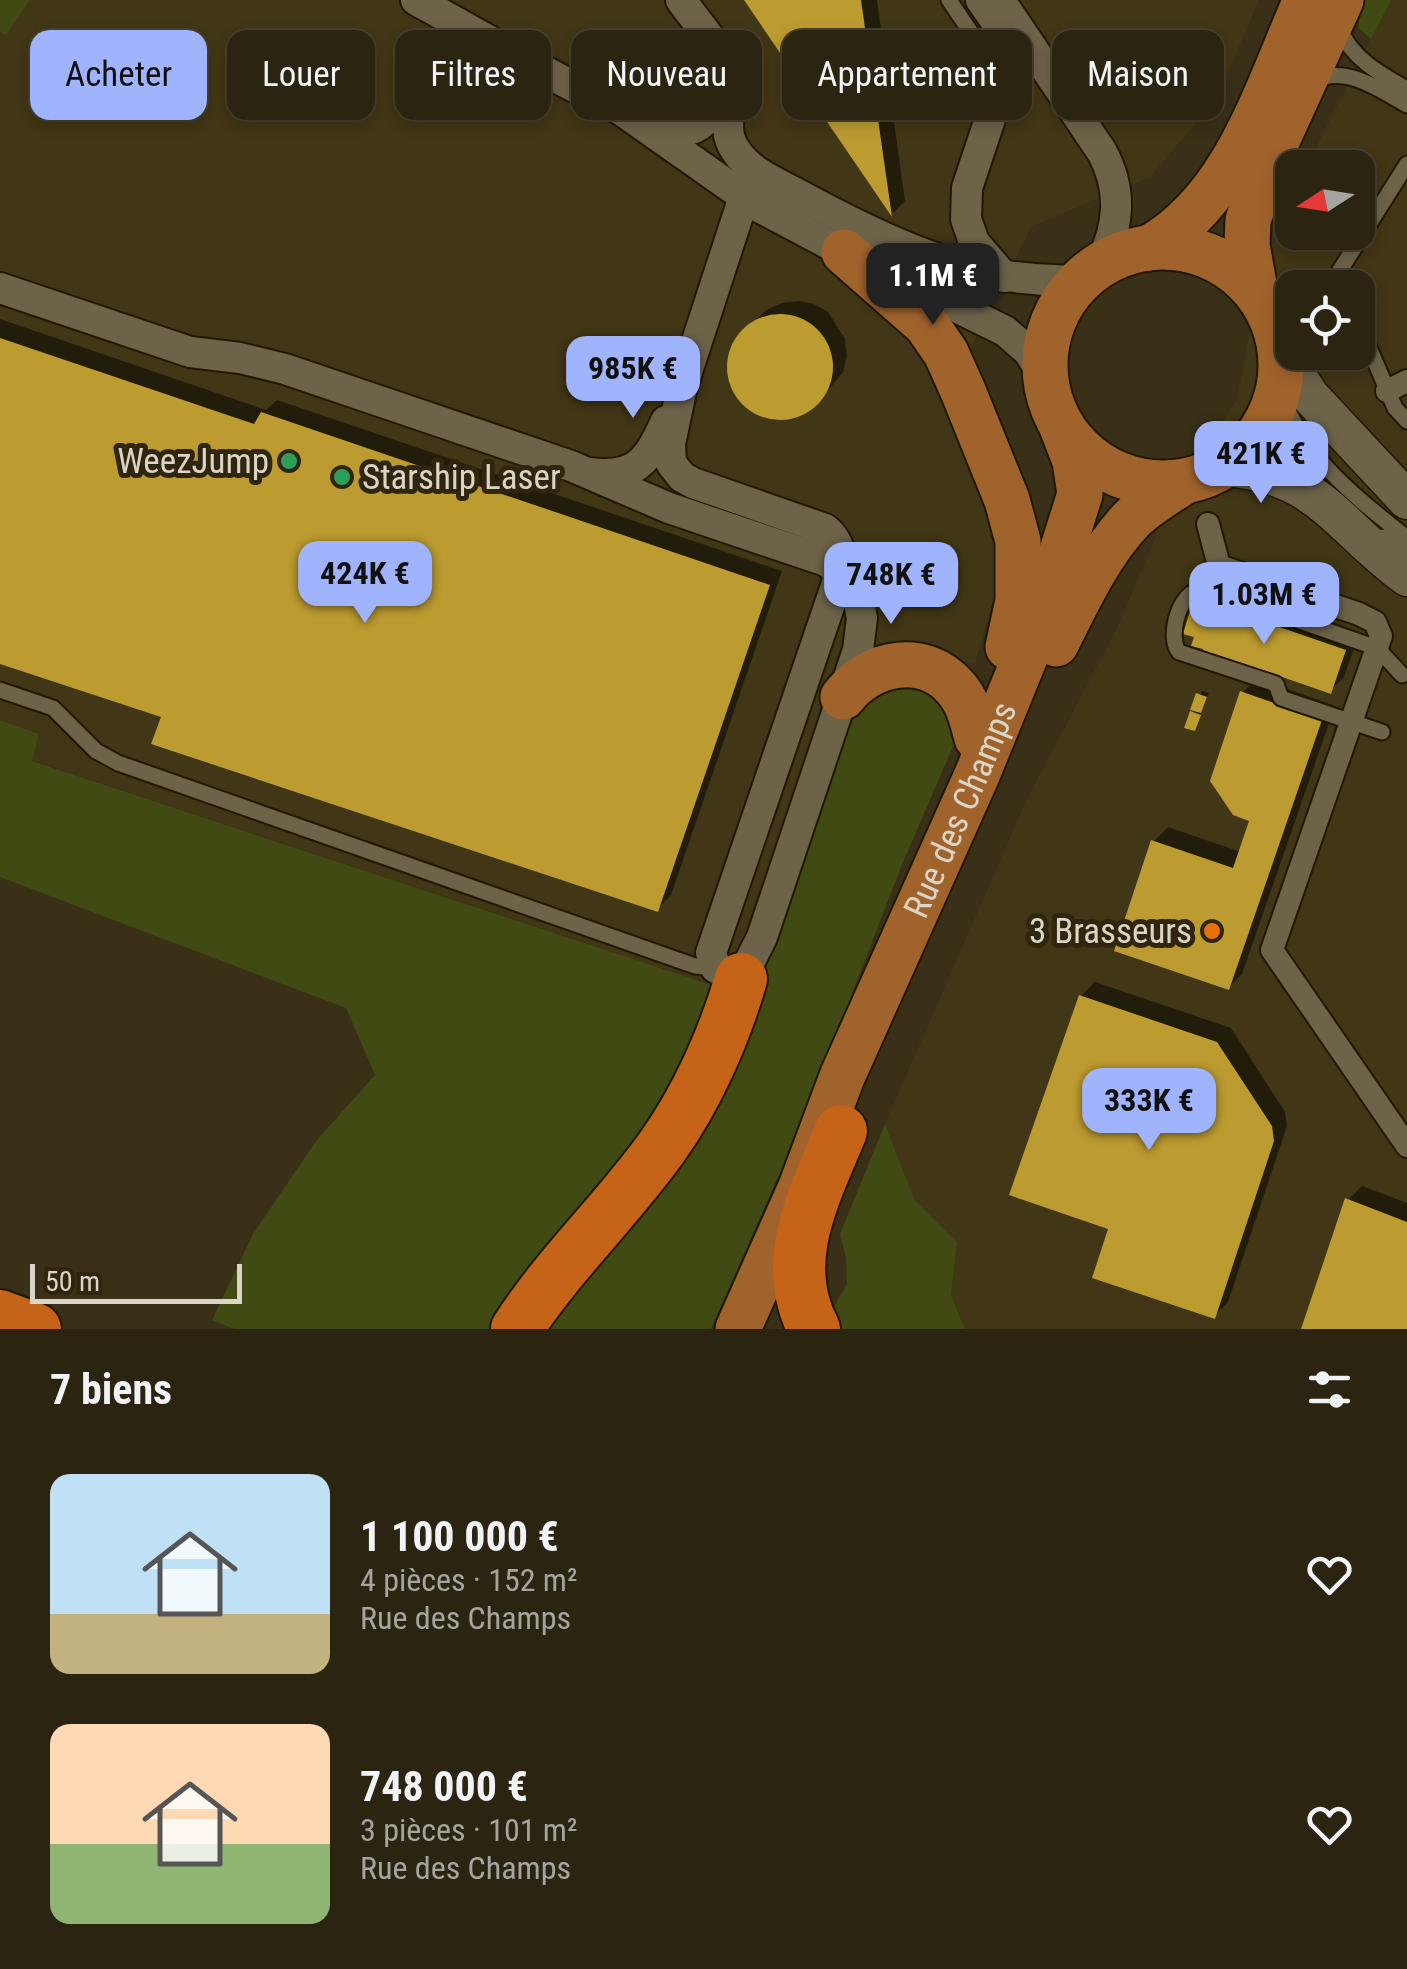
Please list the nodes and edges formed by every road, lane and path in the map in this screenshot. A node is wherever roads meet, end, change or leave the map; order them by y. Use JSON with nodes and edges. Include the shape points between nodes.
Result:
{"nodes":[{"id":1,"x":416,"y":0,"type":"edge"},
{"id":2,"x":681,"y":0,"type":"edge"},
{"id":3,"x":949,"y":0,"type":"edge"},
{"id":4,"x":981,"y":0,"type":"edge"},
{"id":5,"x":1000,"y":0,"type":"edge"},
{"id":6,"x":1327,"y":4,"type":"edge"},
{"id":7,"x":702,"y":30,"type":"edge"},
{"id":8,"x":970,"y":30,"type":"edge"},
{"id":9,"x":1000,"y":30,"type":"edge"},
{"id":10,"x":571,"y":83,"type":"edge"},
{"id":11,"x":1407,"y":89,"type":"edge"},
{"id":12,"x":1300,"y":90,"type":"junction"},
{"id":13,"x":1407,"y":104,"type":"edge"},
{"id":14,"x":634,"y":120,"type":"edge"},
{"id":15,"x":647,"y":120,"type":"edge"},
{"id":16,"x":704,"y":120,"type":"edge"},
{"id":17,"x":726,"y":120,"type":"edge"},
{"id":18,"x":990,"y":120,"type":"edge"},
{"id":19,"x":1407,"y":164,"type":"edge"},
{"id":20,"x":744,"y":197,"type":"junction"},
{"id":21,"x":1149,"y":248,"type":"junction"},
{"id":22,"x":844,"y":252,"type":"junction"},
{"id":23,"x":1340,"y":270,"type":"edge"},
{"id":24,"x":1090,"y":272,"type":"junction"},
{"id":25,"x":1004,"y":277,"type":"junction"},
{"id":26,"x":0,"y":288,"type":"edge"},
{"id":27,"x":1255,"y":290,"type":"junction"},
{"id":28,"x":1275,"y":338,"type":"edge"},
{"id":29,"x":1375,"y":350,"type":"edge"},
{"id":30,"x":1280,"y":370,"type":"edge"},
{"id":31,"x":1280,"y":370,"type":"edge"},
{"id":32,"x":1281,"y":370,"type":"edge"},
{"id":33,"x":1045,"y":377,"type":"junction"},
{"id":34,"x":1397,"y":386,"type":"edge"},
{"id":35,"x":682,"y":387,"type":"junction"},
{"id":36,"x":1407,"y":421,"type":"edge"},
{"id":37,"x":1062,"y":427,"type":"junction"},
{"id":38,"x":590,"y":474,"type":"junction"},
{"id":39,"x":1203,"y":475,"type":"junction"},
{"id":40,"x":1315,"y":497,"type":"junction"},
{"id":41,"x":1407,"y":500,"type":"edge"},
{"id":42,"x":1208,"y":524,"type":"dead end"},
{"id":43,"x":1407,"y":538,"type":"edge"},
{"id":44,"x":1407,"y":552,"type":"edge"},
{"id":45,"x":840,"y":571,"type":"junction"},
{"id":46,"x":1407,"y":577,"type":"edge"},
{"id":47,"x":1377,"y":648,"type":"junction"},
{"id":48,"x":1402,"y":676,"type":"dead end"},
{"id":49,"x":0,"y":690,"type":"edge"},
{"id":50,"x":843,"y":697,"type":"junction"},
{"id":51,"x":1352,"y":722,"type":"junction"},
{"id":52,"x":1382,"y":732,"type":"dead end"},
{"id":53,"x":978,"y":738,"type":"junction"},
{"id":54,"x":956,"y":822,"type":"junction"},
{"id":55,"x":728,"y":973,"type":"junction"},
{"id":56,"x":842,"y":1131,"type":"junction"},
{"id":57,"x":1407,"y":1146,"type":"edge"},
{"id":58,"x":801,"y":1188,"type":"junction"},
{"id":59,"x":0,"y":1316,"type":"edge"},
{"id":60,"x":35,"y":1329,"type":"edge"},
{"id":61,"x":517,"y":1329,"type":"edge"},
{"id":62,"x":738,"y":1329,"type":"edge"},
{"id":63,"x":814,"y":1329,"type":"edge"}],
"edges":[{"from":1,"to":10,"type":"street"},
{"from":2,"to":7,"type":"street"},
{"from":3,"to":8,"type":"lane"},
{"from":4,"to":9,"type":"street"},
{"from":5,"to":24,"type":"street","via":[[1113,175],[1117,216],[1111,240]]},
{"from":6,"to":11,"type":"lane","via":[[1349,48]]},
{"from":6,"to":12,"type":"main road"},
{"from":6,"to":21,"type":"main road","via":[[1191,218]]},
{"from":12,"to":13,"type":"lane","via":[[1340,75]]},
{"from":12,"to":27,"type":"main road","via":[[1248,220]]},
{"from":14,"to":20,"type":"street"},
{"from":15,"to":16,"type":"street","via":[[668,129],[691,129]]},
{"from":17,"to":25,"type":"street","via":[[730,142],[754,170],[882,238]]},
{"from":18,"to":25,"type":"street","via":[[965,209],[974,242]]},
{"from":19,"to":23,"type":"lane"},
{"from":20,"to":22,"type":"street"},
{"from":20,"to":35,"type":"street"},
{"from":21,"to":24,"type":"main road"},
{"from":21,"to":27,"type":"main road","via":[[1207,255]]},
{"from":22,"to":33,"type":"street","via":[[1005,331]]},
{"from":22,"to":53,"type":"main road","via":[[937,338],[1014,523],[1020,566],[1015,618]]},
{"from":24,"to":25,"type":"street","via":[[1037,282]]},
{"from":24,"to":33,"type":"main road","via":[[1055,317]]},
{"from":26,"to":38,"type":"street","via":[[190,352],[285,369]]},
{"from":27,"to":28,"type":"main road"},
{"from":29,"to":34,"type":"lane"},
{"from":30,"to":39,"type":"main road","via":[[1260,433],[1236,458]]},
{"from":31,"to":43,"type":"lane","via":[[1289,418],[1303,441]]},
{"from":32,"to":41,"type":"street"},
{"from":33,"to":37,"type":"main road"},
{"from":34,"to":36,"type":"lane","via":[[1395,408]]},
{"from":35,"to":38,"type":"street","via":[[645,459],[619,474]]},
{"from":35,"to":45,"type":"street","via":[[670,444],[676,470],[694,483],[826,529],[838,544]]},
{"from":37,"to":39,"type":"main road","via":[[1084,454],[1114,473],[1148,483]]},
{"from":37,"to":54,"type":"main road","name":"Rue des Champs","via":[[1080,480],[1078,509],[1028,653]]},
{"from":38,"to":45,"type":"street","via":[[669,508],[808,553]]},
{"from":39,"to":40,"type":"street","via":[[1278,476]]},
{"from":39,"to":56,"type":"main road","name":"Rue des Champs","via":[[1134,518],[1077,602]]},
{"from":40,"to":44,"type":"lane"},
{"from":40,"to":46,"type":"street"},
{"from":42,"to":47,"type":"street","via":[[1219,566],[1360,614],[1375,622]]},
{"from":45,"to":50,"type":"street","via":[[862,618]]},
{"from":45,"to":55,"type":"street","via":[[712,953]]},
{"from":47,"to":48,"type":"lane"},
{"from":47,"to":51,"type":"street"},
{"from":47,"to":51,"type":"lane","via":[[1211,590],[1185,599],[1172,636],[1178,652],[1276,684],[1281,698]]},
{"from":49,"to":55,"type":"lane","via":[[53,708],[118,763],[541,914]]},
{"from":50,"to":53,"type":"main road","via":[[862,677],[888,666],[929,668],[960,694]]},
{"from":50,"to":55,"type":"street","via":[[762,938]]},
{"from":51,"to":52,"type":"lane"},
{"from":51,"to":57,"type":"street","via":[[1272,950]]},
{"from":53,"to":54,"type":"main road"},
{"from":54,"to":58,"type":"main road","name":"Rue des Champs","via":[[842,1077]]},
{"from":55,"to":61,"type":"highway","via":[[715,1049],[675,1128]]},
{"from":56,"to":58,"type":"main road","name":"Rue des Champs"},
{"from":56,"to":63,"type":"highway","via":[[800,1244],[800,1292]]},
{"from":58,"to":62,"type":"main road","name":"Rue des Champs"},
{"from":59,"to":60,"type":"highway"}]}
